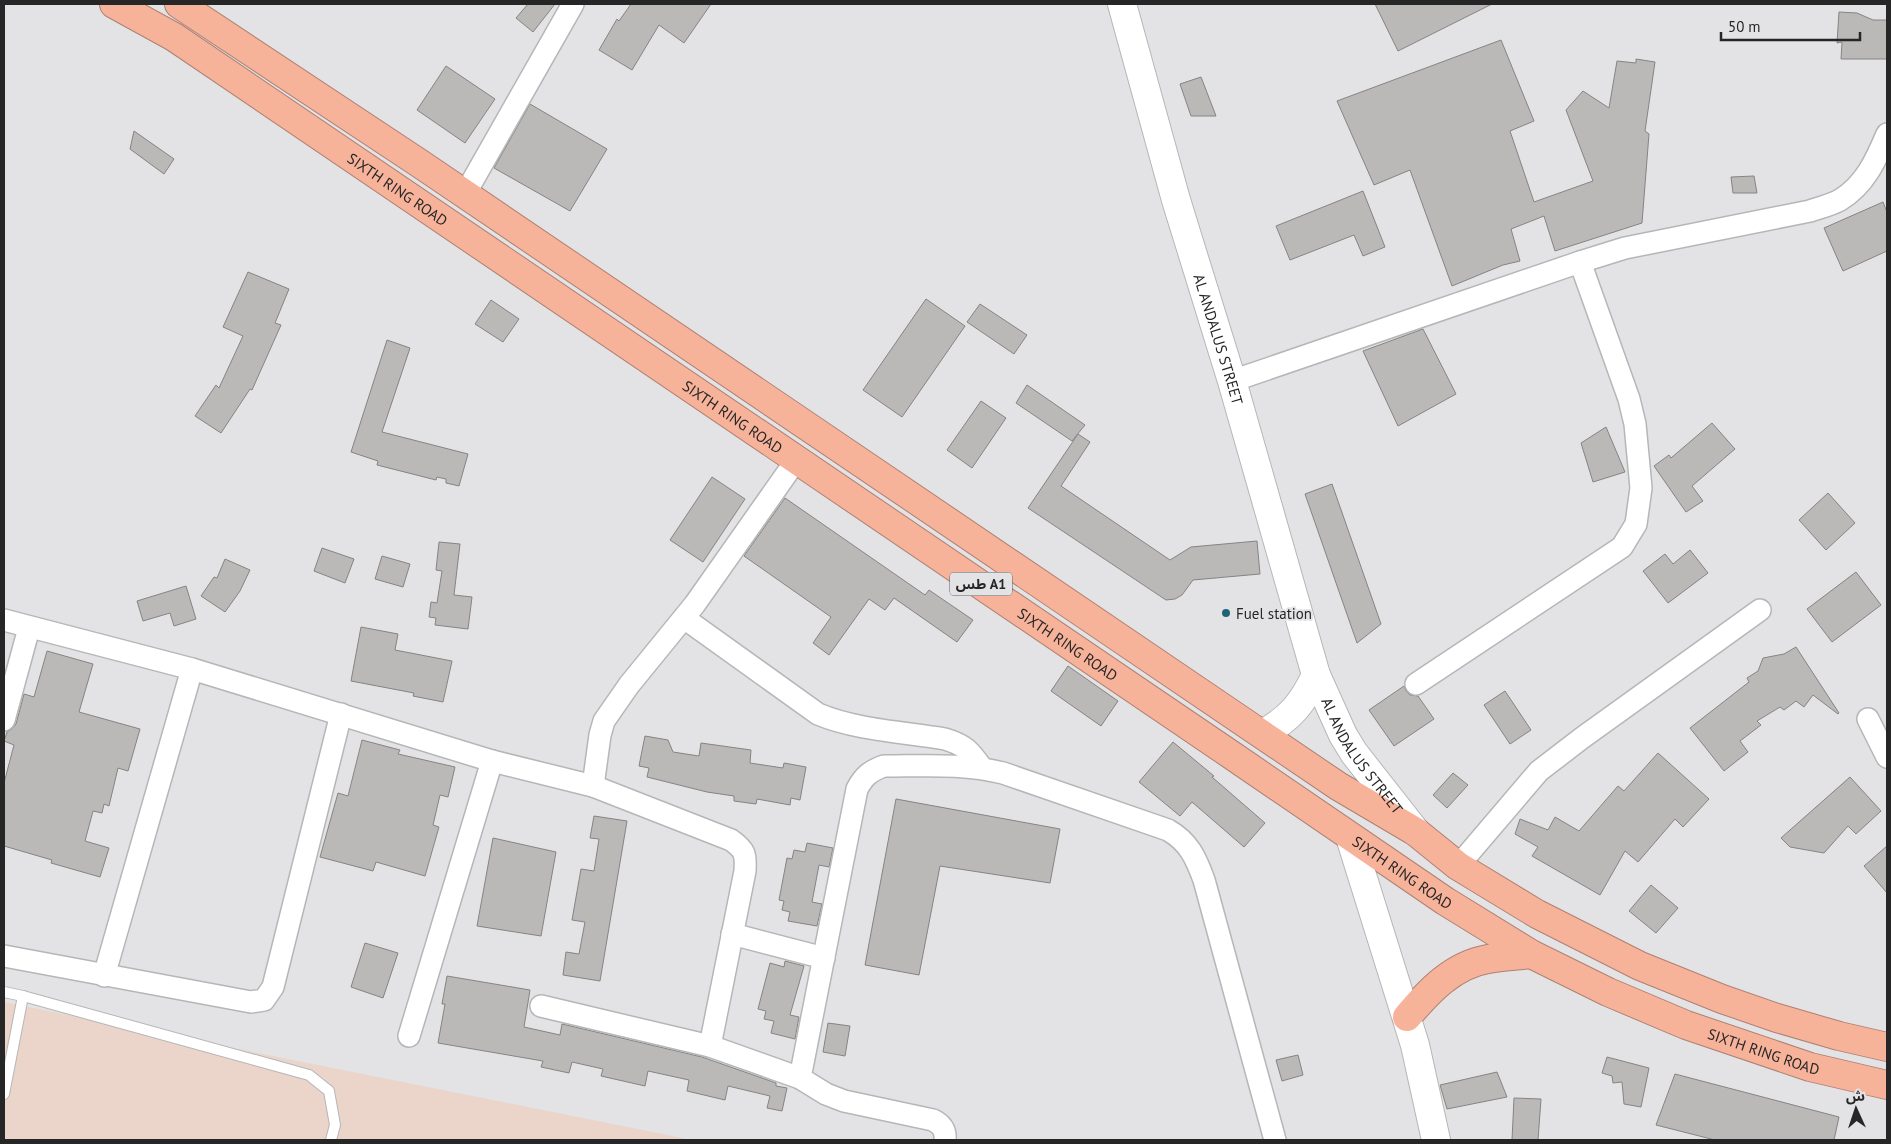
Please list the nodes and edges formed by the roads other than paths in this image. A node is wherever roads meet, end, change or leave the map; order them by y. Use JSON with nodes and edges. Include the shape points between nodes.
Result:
{"nodes":[{"id":1,"x":114,"y":4,"type":"edge"},
{"id":2,"x":179,"y":4,"type":"edge"},
{"id":3,"x":573,"y":4,"type":"edge"},
{"id":4,"x":1122,"y":4,"type":"edge"},
{"id":5,"x":1887,"y":134,"type":"edge"},
{"id":6,"x":419,"y":163,"type":"junction"},
{"id":7,"x":400,"y":190,"type":"junction"},
{"id":8,"x":465,"y":194,"type":"junction"},
{"id":9,"x":1580,"y":262,"type":"junction"},
{"id":10,"x":1232,"y":381,"type":"junction"},
{"id":11,"x":797,"y":459,"type":"junction"},
{"id":12,"x":1760,"y":610,"type":"dead end"},
{"id":13,"x":684,"y":618,"type":"junction"},
{"id":14,"x":4,"y":620,"type":"edge"},
{"id":15,"x":29,"y":628,"type":"junction"},
{"id":16,"x":192,"y":669,"type":"junction"},
{"id":17,"x":1316,"y":674,"type":"junction"},
{"id":18,"x":1416,"y":684,"type":"dead end"},
{"id":19,"x":341,"y":714,"type":"junction"},
{"id":20,"x":1868,"y":719,"type":"dead end"},
{"id":21,"x":4,"y":720,"type":"edge"},
{"id":22,"x":1262,"y":734,"type":"junction"},
{"id":23,"x":1887,"y":757,"type":"edge"},
{"id":24,"x":492,"y":761,"type":"junction"},
{"id":25,"x":982,"y":768,"type":"junction"},
{"id":26,"x":593,"y":786,"type":"junction"},
{"id":27,"x":1416,"y":832,"type":"junction"},
{"id":28,"x":1350,"y":838,"type":"junction"},
{"id":29,"x":1458,"y":866,"type":"junction"},
{"id":30,"x":732,"y":934,"type":"junction"},
{"id":31,"x":1531,"y":954,"type":"junction"},
{"id":32,"x":4,"y":956,"type":"edge"},
{"id":33,"x":824,"y":958,"type":"junction"},
{"id":34,"x":104,"y":976,"type":"junction"},
{"id":35,"x":4,"y":992,"type":"edge"},
{"id":36,"x":23,"y":996,"type":"junction"},
{"id":37,"x":541,"y":1006,"type":"dead end"},
{"id":38,"x":1407,"y":1017,"type":"junction"},
{"id":39,"x":409,"y":1036,"type":"dead end"},
{"id":40,"x":710,"y":1046,"type":"junction"},
{"id":41,"x":1887,"y":1047,"type":"edge"},
{"id":42,"x":800,"y":1078,"type":"junction"},
{"id":43,"x":1887,"y":1085,"type":"edge"},
{"id":44,"x":4,"y":1094,"type":"edge"},
{"id":45,"x":331,"y":1140,"type":"edge"},
{"id":46,"x":945,"y":1140,"type":"edge"},
{"id":47,"x":1276,"y":1140,"type":"edge"},
{"id":48,"x":1436,"y":1140,"type":"edge"}],
"edges":[{"from":1,"to":7,"type":"highway","name":"SIXTH RING ROAD","number":"طس A1","via":[[174,37]]},
{"from":2,"to":6,"type":"highway","number":"طس A1"},
{"from":3,"to":8,"type":"street"},
{"from":4,"to":10,"type":"main road","name":"AL ANDALUS STREET","via":[[1176,200]]},
{"from":5,"to":9,"type":"street","via":[[1876,162],[1860,185],[1839,201],[1810,211],[1625,248]]},
{"from":6,"to":7,"type":"highway"},
{"from":6,"to":8,"type":"highway","number":"طس A1"},
{"from":7,"to":11,"type":"highway","name":"SIXTH RING ROAD","number":"طس A1"},
{"from":8,"to":22,"type":"highway","number":"طس A1"},
{"from":9,"to":10,"type":"street"},
{"from":9,"to":18,"type":"street","via":[[1635,424],[1641,488],[1636,524],[1622,547]]},
{"from":10,"to":17,"type":"main road","name":"AL ANDALUS STREET"},
{"from":11,"to":13,"type":"street"},
{"from":11,"to":28,"type":"highway","name":"SIXTH RING ROAD","number":"طس A1"},
{"from":12,"to":29,"type":"street","via":[[1540,771]]},
{"from":13,"to":25,"type":"street","via":[[818,714],[843,723],[952,741],[968,749]]},
{"from":13,"to":26,"type":"street","via":[[604,721]]},
{"from":14,"to":15,"type":"street"},
{"from":15,"to":16,"type":"street"},
{"from":15,"to":21,"type":"street"},
{"from":16,"to":19,"type":"street"},
{"from":16,"to":34,"type":"street"},
{"from":17,"to":22,"type":"main road","name":"AL ANDALUS STREET","via":[[1297,708]]},
{"from":17,"to":27,"type":"main road","name":"AL ANDALUS STREET","via":[[1354,753]]},
{"from":19,"to":24,"type":"street"},
{"from":19,"to":34,"type":"street","via":[[273,987],[264,1000],[251,1002]]},
{"from":20,"to":23,"type":"street"},
{"from":22,"to":27,"type":"highway","number":"طس A1","via":[[1338,786]]},
{"from":24,"to":26,"type":"street"},
{"from":24,"to":39,"type":"street"},
{"from":25,"to":33,"type":"street","via":[[884,766],[872,770],[862,779]]},
{"from":25,"to":47,"type":"street","via":[[1168,830],[1180,837],[1190,849],[1204,880]]},
{"from":26,"to":30,"type":"street","via":[[731,840],[742,848],[745,871]]},
{"from":27,"to":29,"type":"highway","number":"طس A1"},
{"from":28,"to":31,"type":"highway","name":"SIXTH RING ROAD","number":"طس A1"},
{"from":28,"to":38,"type":"main road"},
{"from":29,"to":41,"type":"highway","number":"طس A1","via":[[1537,914],[1640,966],[1777,1018]]},
{"from":30,"to":33,"type":"street"},
{"from":30,"to":40,"type":"street"},
{"from":31,"to":38,"type":"highway","via":[[1487,959],[1463,967],[1440,982]]},
{"from":31,"to":43,"type":"highway","name":"SIXTH RING ROAD","number":"طس A1","via":[[1686,1026],[1810,1067]]},
{"from":32,"to":34,"type":"street"},
{"from":33,"to":42,"type":"street"},
{"from":35,"to":36,"type":"lane"},
{"from":36,"to":44,"type":"lane"},
{"from":36,"to":45,"type":"lane","via":[[309,1074],[329,1091],[335,1125]]},
{"from":37,"to":40,"type":"street"},
{"from":38,"to":48,"type":"main road"},
{"from":40,"to":42,"type":"street"},
{"from":42,"to":46,"type":"street","via":[[844,1101],[933,1120],[944,1130]]}]}
